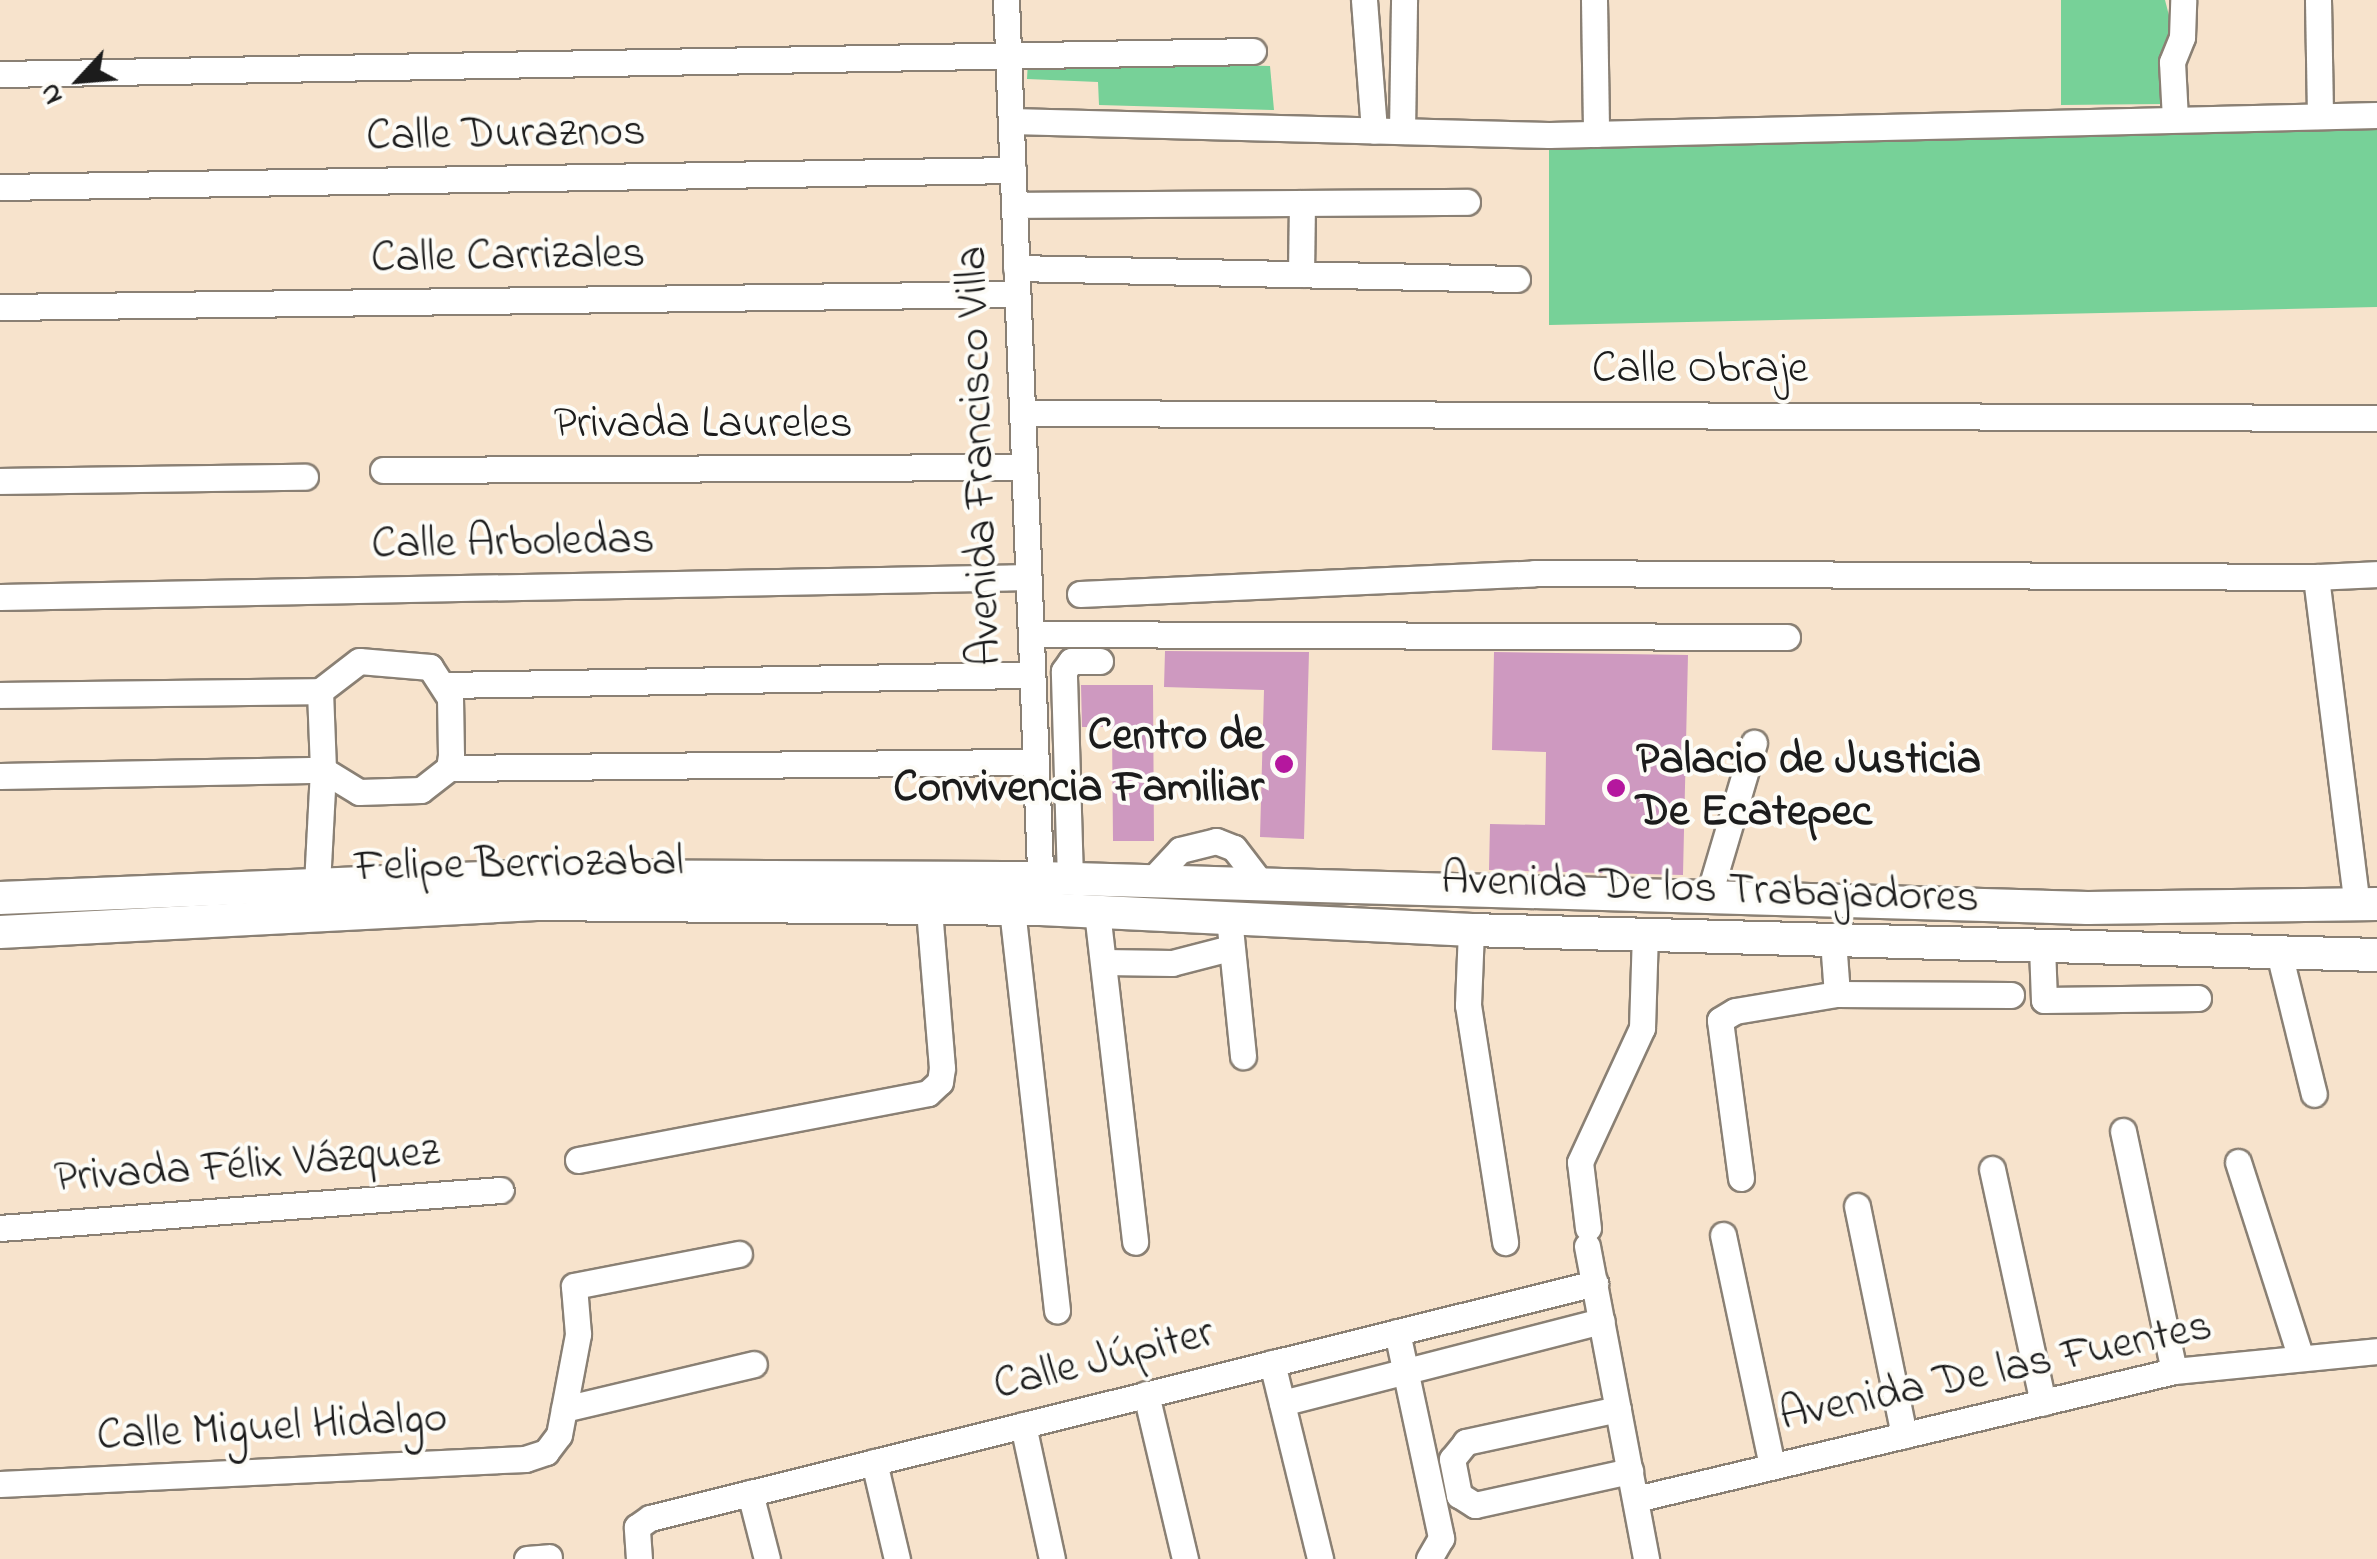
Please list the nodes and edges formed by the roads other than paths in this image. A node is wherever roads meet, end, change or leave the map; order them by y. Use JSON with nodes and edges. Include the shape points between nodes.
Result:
{"nodes":[{"id":1,"x":1006,"y":0,"type":"edge"},
{"id":2,"x":1364,"y":0,"type":"edge"},
{"id":3,"x":1404,"y":0,"type":"edge"},
{"id":4,"x":1594,"y":0,"type":"edge"},
{"id":5,"x":2183,"y":0,"type":"edge"},
{"id":6,"x":2318,"y":0,"type":"edge"},
{"id":7,"x":1253,"y":51,"type":"dead end"},
{"id":8,"x":1009,"y":59,"type":"junction"},
{"id":9,"x":0,"y":74,"type":"edge"},
{"id":10,"x":2377,"y":115,"type":"edge"},
{"id":11,"x":2320,"y":116,"type":"junction"},
{"id":12,"x":2175,"y":118,"type":"junction"},
{"id":13,"x":1011,"y":121,"type":"junction"},
{"id":14,"x":1374,"y":131,"type":"junction"},
{"id":15,"x":1402,"y":132,"type":"junction"},
{"id":16,"x":1596,"y":134,"type":"junction"},
{"id":17,"x":1013,"y":170,"type":"junction"},
{"id":18,"x":0,"y":187,"type":"edge"},
{"id":19,"x":1467,"y":202,"type":"dead end"},
{"id":20,"x":1302,"y":203,"type":"junction"},
{"id":21,"x":1014,"y":205,"type":"junction"},
{"id":22,"x":1016,"y":268,"type":"junction"},
{"id":23,"x":1302,"y":274,"type":"junction"},
{"id":24,"x":1517,"y":279,"type":"dead end"},
{"id":25,"x":1018,"y":294,"type":"junction"},
{"id":26,"x":0,"y":307,"type":"edge"},
{"id":27,"x":1022,"y":413,"type":"junction"},
{"id":28,"x":2377,"y":418,"type":"edge"},
{"id":29,"x":1024,"y":466,"type":"junction"},
{"id":30,"x":383,"y":470,"type":"dead end"},
{"id":31,"x":304,"y":477,"type":"dead end"},
{"id":32,"x":0,"y":481,"type":"edge"},
{"id":33,"x":2377,"y":574,"type":"edge"},
{"id":34,"x":2316,"y":576,"type":"junction"},
{"id":35,"x":1028,"y":577,"type":"junction"},
{"id":36,"x":1080,"y":594,"type":"dead end"},
{"id":37,"x":0,"y":596,"type":"edge"},
{"id":38,"x":1787,"y":637,"type":"dead end"},
{"id":39,"x":1026,"y":638,"type":"junction"},
{"id":40,"x":1100,"y":660,"type":"dead end"},
{"id":41,"x":1022,"y":676,"type":"junction"},
{"id":42,"x":445,"y":684,"type":"junction"},
{"id":43,"x":320,"y":691,"type":"junction"},
{"id":44,"x":0,"y":695,"type":"edge"},
{"id":45,"x":1754,"y":744,"type":"dead end"},
{"id":46,"x":1023,"y":762,"type":"junction"},
{"id":47,"x":449,"y":768,"type":"junction"},
{"id":48,"x":323,"y":770,"type":"junction"},
{"id":49,"x":0,"y":776,"type":"edge"},
{"id":50,"x":344,"y":788,"type":"junction"},
{"id":51,"x":1024,"y":793,"type":"dead end"},
{"id":52,"x":325,"y":882,"type":"junction"},
{"id":53,"x":1041,"y":894,"type":"junction"},
{"id":54,"x":0,"y":898,"type":"edge"},
{"id":55,"x":1708,"y":898,"type":"junction"},
{"id":56,"x":2367,"y":904,"type":"edge"},
{"id":57,"x":2088,"y":908,"type":"junction"},
{"id":58,"x":929,"y":910,"type":"junction"},
{"id":59,"x":1097,"y":912,"type":"junction"},
{"id":60,"x":1471,"y":930,"type":"junction"},
{"id":61,"x":0,"y":932,"type":"edge"},
{"id":62,"x":1230,"y":933,"type":"junction"},
{"id":63,"x":2377,"y":933,"type":"edge"},
{"id":64,"x":1644,"y":935,"type":"junction"},
{"id":65,"x":1834,"y":940,"type":"junction"},
{"id":66,"x":2042,"y":946,"type":"junction"},
{"id":67,"x":2279,"y":953,"type":"junction"},
{"id":68,"x":2377,"y":956,"type":"edge"},
{"id":69,"x":1104,"y":962,"type":"junction"},
{"id":70,"x":1837,"y":994,"type":"junction"},
{"id":71,"x":2012,"y":995,"type":"dead end"},
{"id":72,"x":2198,"y":998,"type":"dead end"},
{"id":73,"x":1243,"y":1056,"type":"dead end"},
{"id":74,"x":2314,"y":1094,"type":"dead end"},
{"id":75,"x":2123,"y":1131,"type":"dead end"},
{"id":76,"x":578,"y":1160,"type":"dead end"},
{"id":77,"x":2238,"y":1162,"type":"dead end"},
{"id":78,"x":1992,"y":1169,"type":"dead end"},
{"id":79,"x":1741,"y":1178,"type":"dead end"},
{"id":80,"x":500,"y":1190,"type":"dead end"},
{"id":81,"x":1857,"y":1206,"type":"dead end"},
{"id":82,"x":0,"y":1228,"type":"edge"},
{"id":83,"x":1723,"y":1236,"type":"dead end"},
{"id":84,"x":1135,"y":1242,"type":"dead end"},
{"id":85,"x":1505,"y":1242,"type":"dead end"},
{"id":86,"x":739,"y":1254,"type":"dead end"},
{"id":87,"x":1594,"y":1283,"type":"junction"},
{"id":88,"x":1057,"y":1310,"type":"dead end"},
{"id":89,"x":1602,"y":1321,"type":"junction"},
{"id":90,"x":1396,"y":1332,"type":"junction"},
{"id":91,"x":2377,"y":1351,"type":"edge"},
{"id":92,"x":2300,"y":1355,"type":"junction"},
{"id":93,"x":1272,"y":1363,"type":"junction"},
{"id":94,"x":754,"y":1364,"type":"dead end"},
{"id":95,"x":2174,"y":1371,"type":"junction"},
{"id":96,"x":1405,"y":1372,"type":"junction"},
{"id":97,"x":1146,"y":1394,"type":"junction"},
{"id":98,"x":2043,"y":1402,"type":"junction"},
{"id":99,"x":1282,"y":1403,"type":"junction"},
{"id":100,"x":564,"y":1409,"type":"junction"},
{"id":101,"x":1618,"y":1409,"type":"junction"},
{"id":102,"x":1023,"y":1425,"type":"junction"},
{"id":103,"x":1904,"y":1434,"type":"junction"},
{"id":104,"x":874,"y":1462,"type":"junction"},
{"id":105,"x":1772,"y":1466,"type":"junction"},
{"id":106,"x":1630,"y":1471,"type":"junction"},
{"id":107,"x":0,"y":1484,"type":"edge"},
{"id":108,"x":750,"y":1493,"type":"junction"},
{"id":109,"x":1636,"y":1500,"type":"junction"},
{"id":110,"x":1433,"y":1556,"type":"edge"},
{"id":111,"x":639,"y":1559,"type":"edge"},
{"id":112,"x":767,"y":1559,"type":"edge"},
{"id":113,"x":897,"y":1559,"type":"edge"},
{"id":114,"x":1052,"y":1559,"type":"edge"},
{"id":115,"x":1185,"y":1559,"type":"edge"},
{"id":116,"x":1320,"y":1559,"type":"edge"},
{"id":117,"x":1646,"y":1559,"type":"edge"}],
"edges":[{"from":1,"to":8,"type":"street","name":"Avenida Francisco Villa"},
{"from":2,"to":14,"type":"street"},
{"from":3,"to":15,"type":"street"},
{"from":4,"to":16,"type":"street"},
{"from":5,"to":12,"type":"street","via":[[2182,36],[2172,62]]},
{"from":6,"to":11,"type":"street"},
{"from":7,"to":8,"type":"street"},
{"from":8,"to":9,"type":"street"},
{"from":8,"to":13,"type":"street","name":"Avenida Francisco Villa"},
{"from":10,"to":11,"type":"street"},
{"from":11,"to":12,"type":"street"},
{"from":12,"to":16,"type":"street"},
{"from":13,"to":14,"type":"street"},
{"from":13,"to":17,"type":"street","name":"Avenida Francisco Villa"},
{"from":14,"to":15,"type":"street"},
{"from":15,"to":16,"type":"street"},
{"from":17,"to":18,"type":"street","name":"Calle Duraznos"},
{"from":17,"to":21,"type":"street","name":"Avenida Francisco Villa"},
{"from":19,"to":20,"type":"street"},
{"from":20,"to":21,"type":"street"},
{"from":20,"to":23,"type":"street"},
{"from":21,"to":22,"type":"street","name":"Avenida Francisco Villa"},
{"from":22,"to":23,"type":"street"},
{"from":22,"to":25,"type":"street","name":"Avenida Francisco Villa"},
{"from":23,"to":24,"type":"street"},
{"from":25,"to":26,"type":"street","name":"Calle Carrizales"},
{"from":25,"to":27,"type":"street","name":"Avenida Francisco Villa"},
{"from":27,"to":28,"type":"street","name":"Calle Obraje"},
{"from":27,"to":29,"type":"street","name":"Avenida Francisco Villa"},
{"from":29,"to":30,"type":"street","name":"Privada Laureles"},
{"from":29,"to":35,"type":"street","name":"Avenida Francisco Villa"},
{"from":31,"to":32,"type":"street"},
{"from":33,"to":34,"type":"street"},
{"from":34,"to":36,"type":"street","via":[[1534,572]]},
{"from":34,"to":56,"type":"street"},
{"from":35,"to":37,"type":"street","name":"Calle Arboledas"},
{"from":35,"to":39,"type":"street","name":"Avenida Francisco Villa"},
{"from":38,"to":39,"type":"street"},
{"from":39,"to":41,"type":"street"},
{"from":39,"to":53,"type":"street","name":"Avenida Francisco Villa"},
{"from":40,"to":53,"type":"street","via":[[1071,661],[1064,671]]},
{"from":41,"to":42,"type":"street"},
{"from":41,"to":46,"type":"street"},
{"from":42,"to":43,"type":"street","via":[[417,661],[359,661]]},
{"from":42,"to":47,"type":"street"},
{"from":43,"to":44,"type":"street"},
{"from":43,"to":48,"type":"street"},
{"from":45,"to":55,"type":"street"},
{"from":46,"to":47,"type":"street"},
{"from":46,"to":51,"type":"street"},
{"from":47,"to":50,"type":"street","via":[[421,790]]},
{"from":48,"to":49,"type":"street"},
{"from":48,"to":50,"type":"street"},
{"from":48,"to":52,"type":"street"},
{"from":50,"to":52,"type":"street","via":[[331,809]]},
{"from":52,"to":53,"type":"main road","name":"Felipe Berriozabal"},
{"from":52,"to":54,"type":"main road","name":"Felipe Berriozabal"},
{"from":53,"to":55,"type":"main road","name":"Avenida De los Trabajadores","via":[[1150,882]]},
{"from":53,"to":58,"type":"main road","name":"Felipe Berriozabal"},
{"from":53,"to":59,"type":"main road","name":"Avenida De los Trabajadores"},
{"from":53,"to":88,"type":"street"},
{"from":55,"to":57,"type":"main road","name":"Avenida De los Trabajadores"},
{"from":56,"to":57,"type":"main road","name":"Avenida De los Trabajadores"},
{"from":57,"to":63,"type":"main road","via":[[2178,929]]},
{"from":58,"to":61,"type":"main road","name":"Felipe Berriozabal","via":[[536,904]]},
{"from":58,"to":76,"type":"street","via":[[942,1068],[940,1082],[928,1093]]},
{"from":59,"to":62,"type":"main road","name":"Avenida De los Trabajadores"},
{"from":59,"to":69,"type":"street"},
{"from":60,"to":62,"type":"main road","name":"Avenida De los Trabajadores"},
{"from":60,"to":64,"type":"main road","name":"Avenida De los Trabajadores"},
{"from":60,"to":85,"type":"street","via":[[1468,1005]]},
{"from":62,"to":69,"type":"street","via":[[1172,962]]},
{"from":62,"to":73,"type":"street"},
{"from":64,"to":65,"type":"main road","name":"Avenida De los Trabajadores"},
{"from":64,"to":87,"type":"street","via":[[1642,1028],[1580,1162]]},
{"from":65,"to":66,"type":"main road","name":"Avenida De los Trabajadores"},
{"from":65,"to":70,"type":"street"},
{"from":66,"to":67,"type":"main road","name":"Avenida De los Trabajadores"},
{"from":66,"to":72,"type":"street","via":[[2044,1000]]},
{"from":67,"to":68,"type":"main road","name":"Avenida De los Trabajadores"},
{"from":67,"to":74,"type":"street"},
{"from":69,"to":84,"type":"street"},
{"from":70,"to":71,"type":"street"},
{"from":70,"to":79,"type":"street","via":[[1734,1011],[1720,1020]]},
{"from":75,"to":95,"type":"street"},
{"from":77,"to":92,"type":"street"},
{"from":78,"to":98,"type":"street"},
{"from":80,"to":82,"type":"street","name":"Privada Félix Vázquez"},
{"from":81,"to":103,"type":"street"},
{"from":83,"to":105,"type":"street"},
{"from":86,"to":100,"type":"street","via":[[574,1286],[578,1334]]},
{"from":87,"to":89,"type":"street"},
{"from":87,"to":90,"type":"street","name":"Calle Júpiter"},
{"from":89,"to":96,"type":"street"},
{"from":89,"to":101,"type":"street"},
{"from":90,"to":93,"type":"street","name":"Calle Júpiter"},
{"from":90,"to":96,"type":"street"},
{"from":91,"to":92,"type":"street","name":"Avenida De las Fuentes"},
{"from":92,"to":95,"type":"street","name":"Avenida De las Fuentes"},
{"from":93,"to":97,"type":"street","name":"Calle Júpiter"},
{"from":93,"to":99,"type":"street"},
{"from":94,"to":100,"type":"street"},
{"from":95,"to":98,"type":"street","name":"Avenida De las Fuentes"},
{"from":96,"to":99,"type":"street"},
{"from":96,"to":110,"type":"street","via":[[1441,1538]]},
{"from":97,"to":102,"type":"street","name":"Calle Júpiter"},
{"from":97,"to":115,"type":"street"},
{"from":98,"to":103,"type":"street","name":"Avenida De las Fuentes"},
{"from":99,"to":116,"type":"street"},
{"from":100,"to":107,"type":"street","name":"Calle Miguel Hidalgo","via":[[559,1435],[546,1452],[525,1459]]},
{"from":101,"to":106,"type":"street"},
{"from":101,"to":106,"type":"street","via":[[1466,1442],[1452,1459],[1460,1494],[1475,1506]]},
{"from":102,"to":104,"type":"street","name":"Calle Júpiter"},
{"from":102,"to":114,"type":"street"},
{"from":103,"to":105,"type":"street","name":"Avenida De las Fuentes"},
{"from":104,"to":108,"type":"street","name":"Calle Júpiter"},
{"from":104,"to":113,"type":"street"},
{"from":105,"to":109,"type":"street","name":"Avenida De las Fuentes"},
{"from":106,"to":109,"type":"street"},
{"from":108,"to":111,"type":"street","name":"Calle Júpiter","via":[[636,1527]]},
{"from":108,"to":112,"type":"street"},
{"from":109,"to":117,"type":"street"}]}
